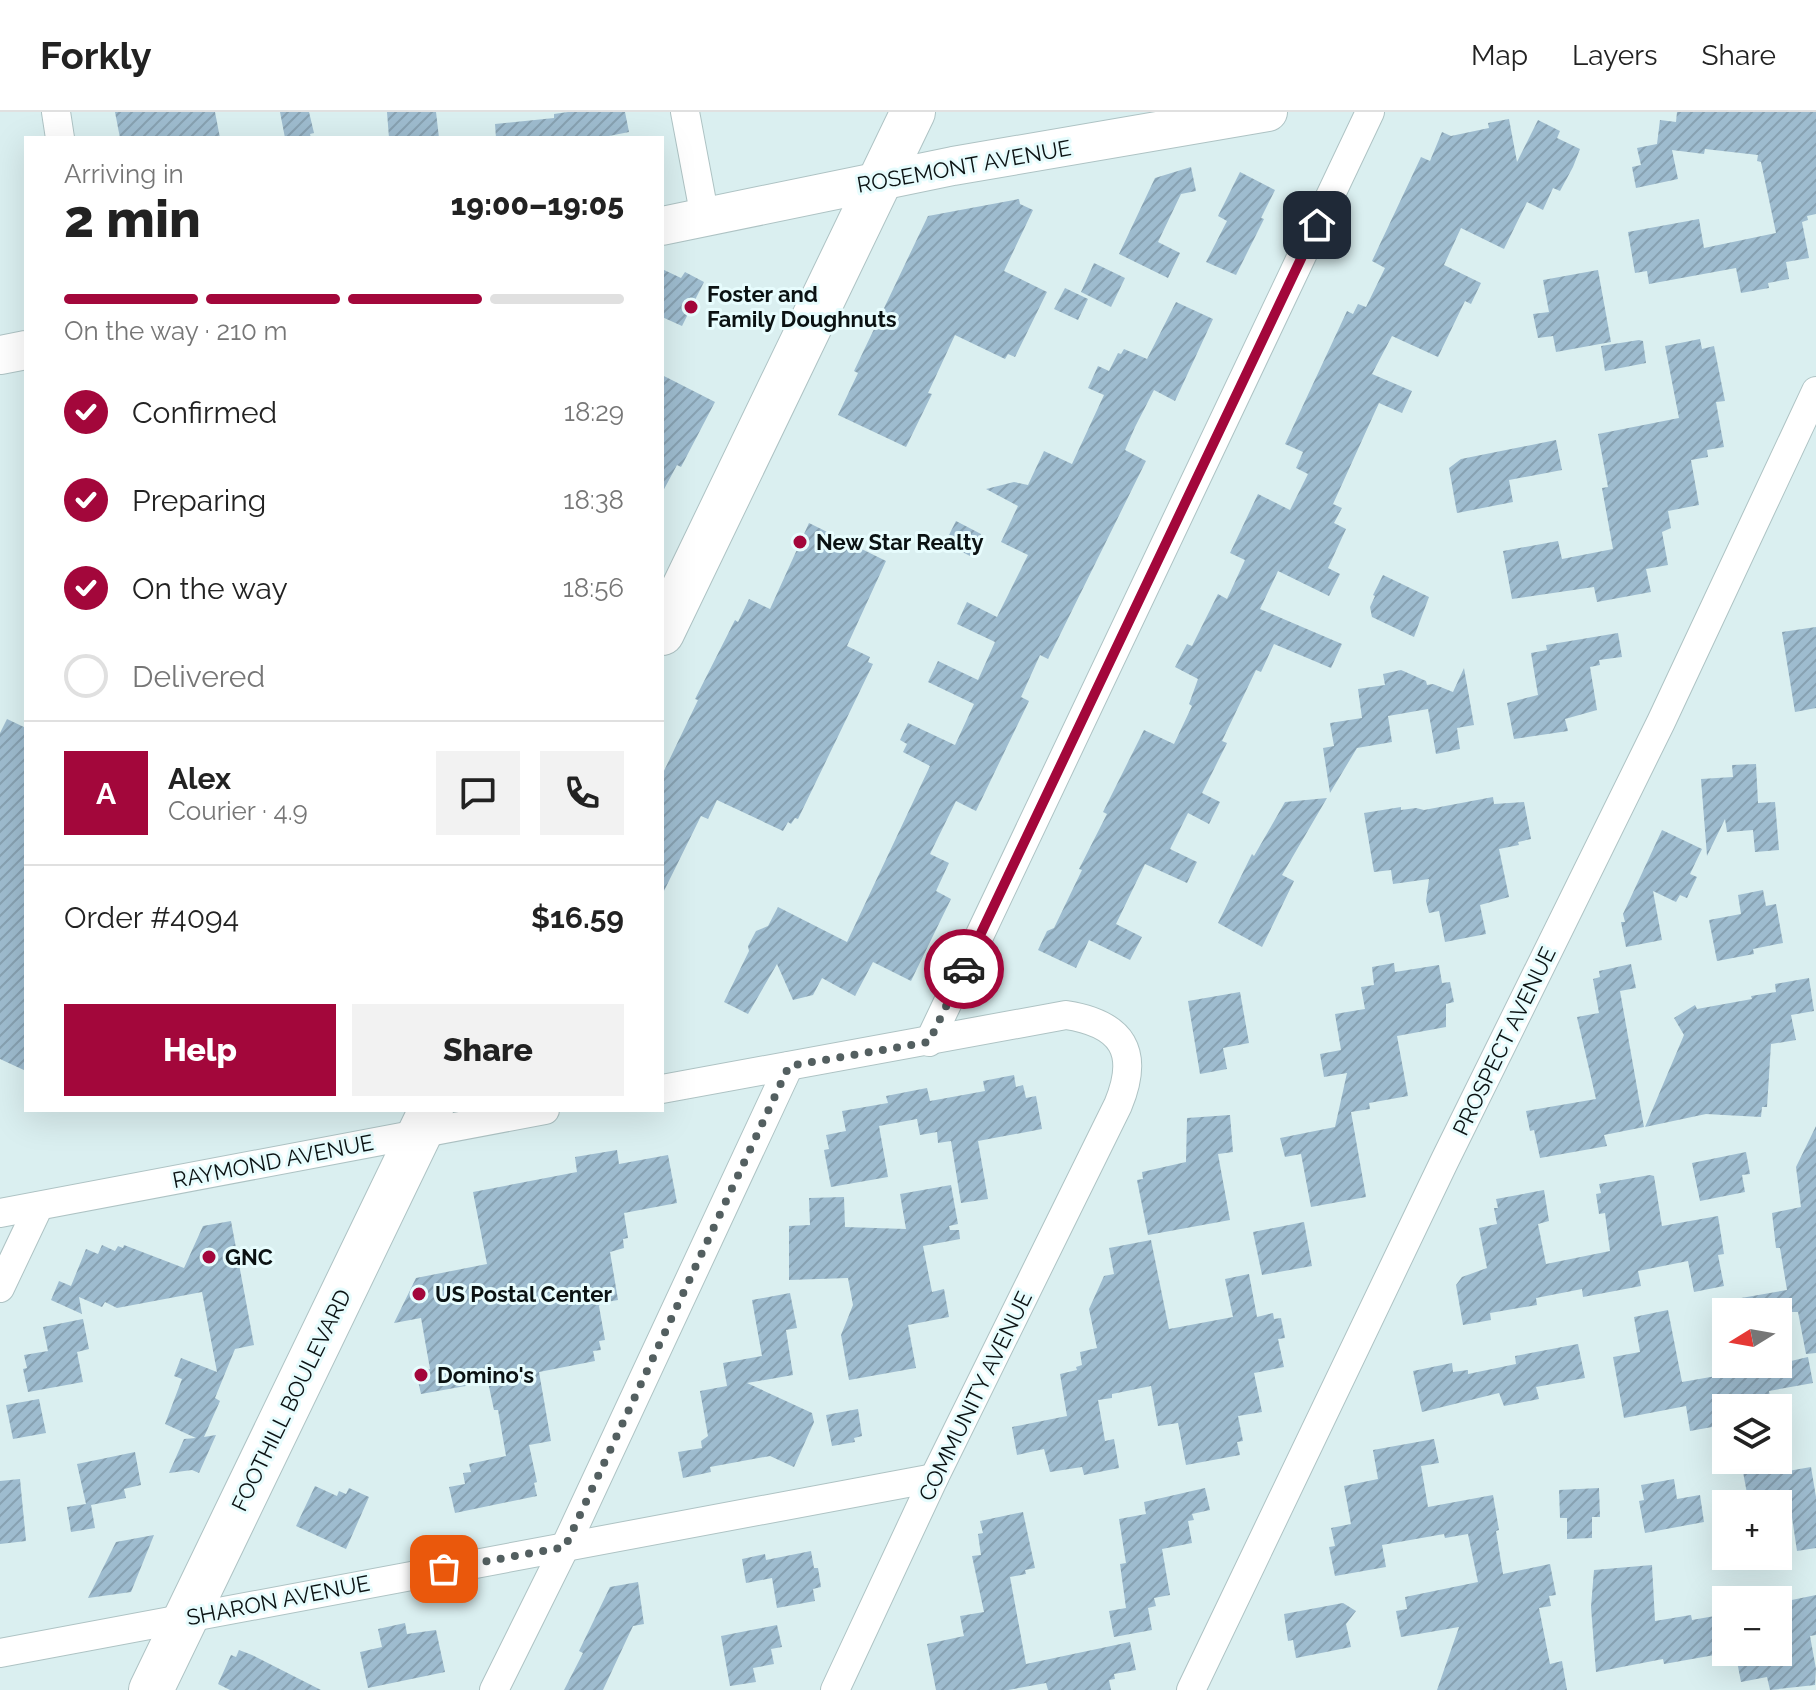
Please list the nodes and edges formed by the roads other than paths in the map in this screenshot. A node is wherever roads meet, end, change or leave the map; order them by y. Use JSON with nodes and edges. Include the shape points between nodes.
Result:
{"nodes":[{"id":1,"x":56,"y":112,"type":"edge"},
{"id":2,"x":685,"y":112,"type":"edge"},
{"id":3,"x":913,"y":112,"type":"edge"},
{"id":4,"x":1268,"y":112,"type":"edge"},
{"id":5,"x":1370,"y":112,"type":"edge"},
{"id":6,"x":60,"y":136,"type":"edge"},
{"id":7,"x":881,"y":180,"type":"junction"},
{"id":8,"x":705,"y":218,"type":"junction"},
{"id":9,"x":664,"y":226,"type":"edge"},
{"id":10,"x":24,"y":350,"type":"edge"},
{"id":11,"x":0,"y":355,"type":"edge"},
{"id":12,"x":1816,"y":391,"type":"edge"},
{"id":13,"x":664,"y":629,"type":"edge"},
{"id":14,"x":929,"y":1042,"type":"junction"},
{"id":15,"x":789,"y":1066,"type":"junction"},
{"id":16,"x":664,"y":1089,"type":"edge"},
{"id":17,"x":525,"y":1112,"type":"edge"},
{"id":18,"x":426,"y":1122,"type":"edge"},
{"id":19,"x":39,"y":1206,"type":"junction"},
{"id":20,"x":0,"y":1213,"type":"edge"},
{"id":21,"x":0,"y":1288,"type":"edge"},
{"id":22,"x":934,"y":1478,"type":"junction"},
{"id":23,"x":565,"y":1547,"type":"junction"},
{"id":24,"x":186,"y":1617,"type":"junction"},
{"id":25,"x":0,"y":1653,"type":"edge"},
{"id":26,"x":151,"y":1690,"type":"edge"},
{"id":27,"x":494,"y":1690,"type":"edge"},
{"id":28,"x":835,"y":1690,"type":"edge"},
{"id":29,"x":1191,"y":1690,"type":"edge"}],
"edges":[{"from":1,"to":6,"type":"street"},
{"from":2,"to":8,"type":"street"},
{"from":3,"to":7,"type":"main road"},
{"from":4,"to":7,"type":"street","name":"ROSEMONT AVENUE"},
{"from":5,"to":14,"type":"street"},
{"from":7,"to":8,"type":"street","name":"ROSEMONT AVENUE"},
{"from":7,"to":13,"type":"main road"},
{"from":8,"to":9,"type":"street","name":"ROSEMONT AVENUE"},
{"from":10,"to":11,"type":"street"},
{"from":12,"to":29,"type":"street","name":"PROSPECT AVENUE"},
{"from":14,"to":15,"type":"street"},
{"from":14,"to":22,"type":"street","name":"COMMUNITY AVENUE","via":[[1066,1015],[1109,1029],[1125,1048],[1129,1069],[1118,1105]]},
{"from":15,"to":16,"type":"street"},
{"from":15,"to":23,"type":"street"},
{"from":17,"to":18,"type":"street","name":"RAYMOND AVENUE"},
{"from":18,"to":19,"type":"street","name":"RAYMOND AVENUE"},
{"from":18,"to":24,"type":"main road","name":"FOOTHILL BOULEVARD"},
{"from":19,"to":20,"type":"street","name":"RAYMOND AVENUE"},
{"from":19,"to":21,"type":"street"},
{"from":22,"to":23,"type":"street","name":"SHARON AVENUE"},
{"from":22,"to":28,"type":"street","name":"COMMUNITY AVENUE"},
{"from":23,"to":24,"type":"street","name":"SHARON AVENUE"},
{"from":23,"to":27,"type":"street"},
{"from":24,"to":25,"type":"street","name":"SHARON AVENUE"},
{"from":24,"to":26,"type":"main road","name":"FOOTHILL BOULEVARD"}]}
